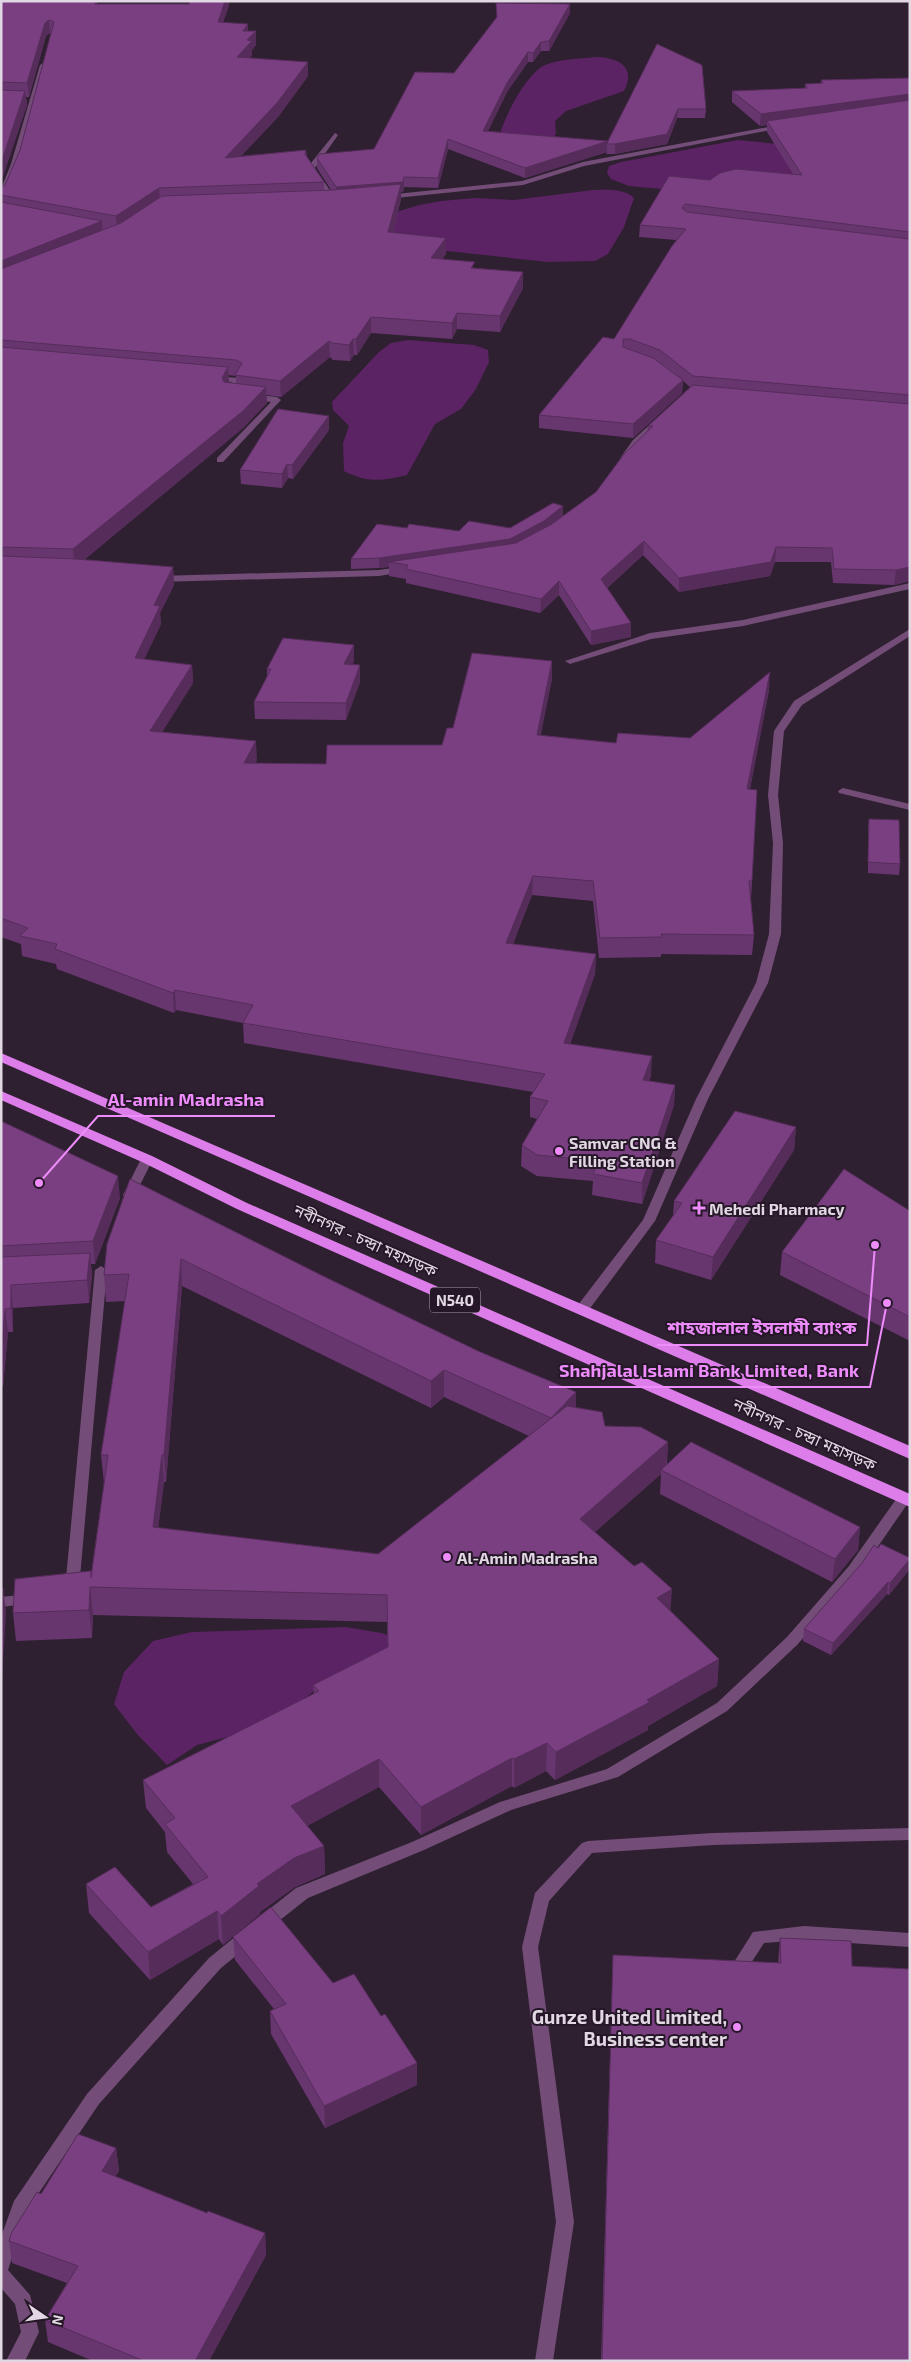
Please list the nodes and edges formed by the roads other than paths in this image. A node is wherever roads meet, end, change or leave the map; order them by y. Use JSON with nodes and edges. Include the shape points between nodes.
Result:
{"nodes":[{"id":1,"x":46,"y":58,"type":"edge"},
{"id":2,"x":793,"y":125,"type":"edge"},
{"id":3,"x":335,"y":135,"type":"dead end"},
{"id":4,"x":381,"y":197,"type":"edge"},
{"id":5,"x":1,"y":199,"type":"edge"},
{"id":6,"x":342,"y":200,"type":"edge"},
{"id":7,"x":333,"y":201,"type":"junction"},
{"id":8,"x":323,"y":202,"type":"edge"},
{"id":9,"x":201,"y":377,"type":"edge"},
{"id":10,"x":670,"y":411,"type":"edge"},
{"id":11,"x":220,"y":460,"type":"dead end"},
{"id":12,"x":619,"y":465,"type":"edge"},
{"id":13,"x":416,"y":568,"type":"edge"},
{"id":14,"x":144,"y":577,"type":"edge"},
{"id":15,"x":910,"y":586,"type":"edge"},
{"id":16,"x":910,"y":632,"type":"edge"},
{"id":17,"x":570,"y":661,"type":"dead end"},
{"id":18,"x":843,"y":790,"type":"dead end"},
{"id":19,"x":910,"y":807,"type":"edge"},
{"id":20,"x":1,"y":1057,"type":"edge"},
{"id":21,"x":1,"y":1095,"type":"edge"},
{"id":22,"x":147,"y":1159,"type":"junction"},
{"id":23,"x":124,"y":1206,"type":"edge"},
{"id":24,"x":83,"y":1271,"type":"edge"},
{"id":25,"x":583,"y":1308,"type":"junction"},
{"id":26,"x":910,"y":1453,"type":"edge"},
{"id":27,"x":907,"y":1500,"type":"edge"},
{"id":28,"x":59,"y":1596,"type":"edge"},
{"id":29,"x":40,"y":1598,"type":"edge"},
{"id":30,"x":1,"y":1602,"type":"edge"},
{"id":31,"x":910,"y":1834,"type":"edge"},
{"id":32,"x":910,"y":1940,"type":"edge"},
{"id":33,"x":748,"y":1984,"type":"edge"},
{"id":34,"x":1,"y":2266,"type":"edge"},
{"id":35,"x":1,"y":2274,"type":"edge"},
{"id":36,"x":15,"y":2361,"type":"edge"},
{"id":37,"x":544,"y":2361,"type":"edge"}],
"edges":[{"from":1,"to":5,"type":"street","via":[[28,101],[15,164]]},
{"from":2,"to":4,"type":"street","via":[[583,164],[523,183]]},
{"from":3,"to":7,"type":"street","via":[[311,168]]},
{"from":6,"to":7,"type":"street"},
{"from":7,"to":8,"type":"street"},
{"from":9,"to":11,"type":"street","via":[[237,380],[228,395],[277,400]]},
{"from":10,"to":12,"type":"street","via":[[636,442]]},
{"from":13,"to":14,"type":"street","via":[[172,580]]},
{"from":15,"to":17,"type":"street","via":[[744,623],[650,636]]},
{"from":16,"to":25,"type":"street","via":[[798,702],[779,731],[773,795],[778,843],[775,934],[762,983],[702,1099],[649,1221]]},
{"from":18,"to":19,"type":"street"},
{"from":20,"to":25,"type":"highway","name":"নবীনগর - চন্দ্রা মহাসড়ক","number":"N540"},
{"from":21,"to":22,"type":"highway","name":"নবীনগর - চন্দ্রা মহাসড়ক","number":"N540"},
{"from":22,"to":23,"type":"street"},
{"from":22,"to":27,"type":"highway","name":"নবীনগর - চন্দ্রা মহাসড়ক","number":"N540","via":[[242,1206]]},
{"from":24,"to":28,"type":"street","via":[[103,1265],[71,1595]]},
{"from":25,"to":26,"type":"highway","name":"নবীনগর - চন্দ্রা মহাসড়ক","number":"N540"},
{"from":27,"to":34,"type":"street","via":[[854,1570],[792,1641],[722,1708],[612,1773],[506,1806],[302,1893],[215,1963],[93,2099],[20,2206]]},
{"from":29,"to":30,"type":"street"},
{"from":31,"to":37,"type":"street","via":[[713,1839],[588,1847],[542,1898],[530,1948],[565,2222]]},
{"from":32,"to":33,"type":"street","via":[[804,1933],[759,1937],[742,1962]]},
{"from":35,"to":36,"type":"street","via":[[23,2301],[30,2332]]}]}
